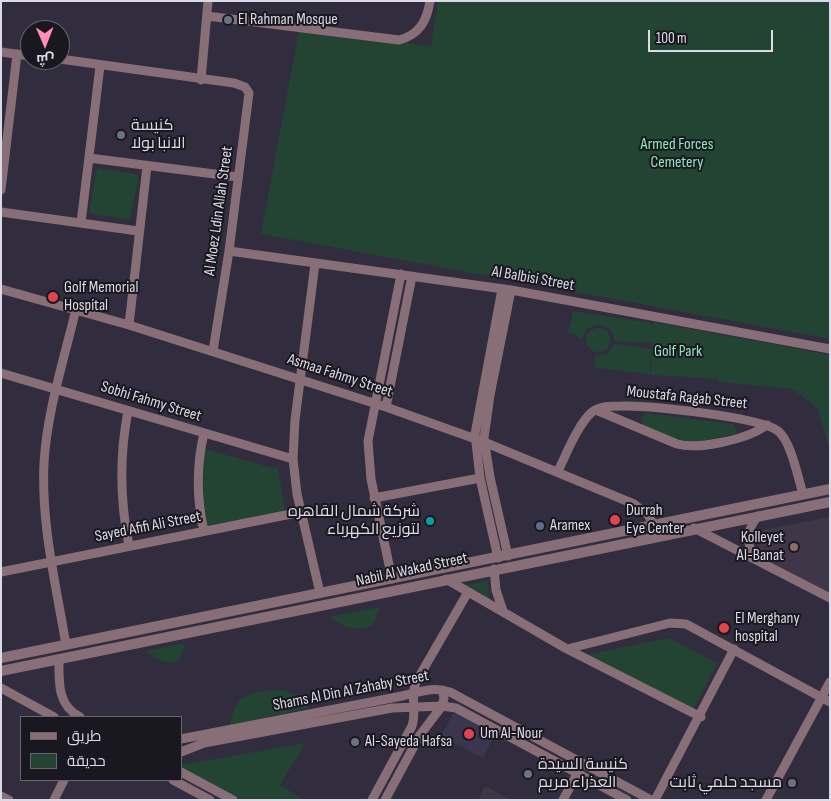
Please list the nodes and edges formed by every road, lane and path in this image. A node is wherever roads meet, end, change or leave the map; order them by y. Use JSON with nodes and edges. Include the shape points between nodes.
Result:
{"nodes":[{"id":1,"x":208,"y":1,"type":"edge"},
{"id":2,"x":430,"y":1,"type":"edge"},
{"id":3,"x":207,"y":16,"type":"junction"},
{"id":4,"x":1,"y":52,"type":"edge"},
{"id":5,"x":18,"y":54,"type":"joint"},
{"id":6,"x":70,"y":62,"type":"edge"},
{"id":7,"x":100,"y":66,"type":"junction"},
{"id":8,"x":201,"y":80,"type":"junction"},
{"id":9,"x":5,"y":138,"type":"edge"},
{"id":10,"x":89,"y":158,"type":"junction"},
{"id":11,"x":147,"y":166,"type":"junction"},
{"id":12,"x":238,"y":177,"type":"junction"},
{"id":13,"x":1,"y":190,"type":"edge"},
{"id":14,"x":1,"y":212,"type":"edge"},
{"id":15,"x":81,"y":223,"type":"junction"},
{"id":16,"x":138,"y":230,"type":"junction"},
{"id":17,"x":229,"y":251,"type":"junction"},
{"id":18,"x":315,"y":264,"type":"junction"},
{"id":19,"x":401,"y":274,"type":"junction"},
{"id":20,"x":412,"y":276,"type":"junction"},
{"id":21,"x":1,"y":289,"type":"edge"},
{"id":22,"x":507,"y":289,"type":"junction"},
{"id":23,"x":76,"y":310,"type":"junction"},
{"id":24,"x":129,"y":325,"type":"junction"},
{"id":25,"x":830,"y":349,"type":"edge"},
{"id":26,"x":213,"y":351,"type":"junction"},
{"id":27,"x":1,"y":373,"type":"edge"},
{"id":28,"x":300,"y":379,"type":"junction"},
{"id":29,"x":56,"y":388,"type":"junction"},
{"id":30,"x":374,"y":403,"type":"junction"},
{"id":31,"x":632,"y":406,"type":"junction"},
{"id":32,"x":386,"y":407,"type":"junction"},
{"id":33,"x":596,"y":410,"type":"junction"},
{"id":34,"x":128,"y":411,"type":"junction"},
{"id":35,"x":627,"y":423,"type":"junction"},
{"id":36,"x":766,"y":425,"type":"junction"},
{"id":37,"x":204,"y":433,"type":"junction"},
{"id":38,"x":480,"y":440,"type":"junction"},
{"id":39,"x":293,"y":459,"type":"junction"},
{"id":40,"x":558,"y":472,"type":"junction"},
{"id":41,"x":480,"y":478,"type":"junction"},
{"id":42,"x":830,"y":489,"type":"edge"},
{"id":43,"x":803,"y":494,"type":"junction"},
{"id":44,"x":374,"y":498,"type":"junction"},
{"id":45,"x":830,"y":502,"type":"edge"},
{"id":46,"x":301,"y":512,"type":"junction"},
{"id":47,"x":758,"y":516,"type":"junction"},
{"id":48,"x":654,"y":525,"type":"junction"},
{"id":49,"x":694,"y":528,"type":"junction"},
{"id":50,"x":204,"y":531,"type":"junction"},
{"id":51,"x":129,"y":546,"type":"junction"},
{"id":52,"x":503,"y":557,"type":"junction"},
{"id":53,"x":52,"y":562,"type":"junction"},
{"id":54,"x":760,"y":562,"type":"junction"},
{"id":55,"x":494,"y":569,"type":"junction"},
{"id":56,"x":1,"y":572,"type":"edge"},
{"id":57,"x":446,"y":578,"type":"junction"},
{"id":58,"x":392,"y":579,"type":"junction"},
{"id":59,"x":468,"y":592,"type":"junction"},
{"id":60,"x":320,"y":593,"type":"junction"},
{"id":61,"x":830,"y":598,"type":"edge"},
{"id":62,"x":245,"y":609,"type":"junction"},
{"id":63,"x":503,"y":612,"type":"junction"},
{"id":64,"x":246,"y":620,"type":"junction"},
{"id":65,"x":66,"y":645,"type":"junction"},
{"id":66,"x":567,"y":649,"type":"junction"},
{"id":67,"x":734,"y":649,"type":"junction"},
{"id":68,"x":1,"y":658,"type":"edge"},
{"id":69,"x":59,"y":659,"type":"junction"},
{"id":70,"x":1,"y":671,"type":"edge"},
{"id":71,"x":830,"y":682,"type":"edge"},
{"id":72,"x":1,"y":688,"type":"edge"},
{"id":73,"x":442,"y":690,"type":"junction"},
{"id":74,"x":412,"y":693,"type":"junction"},
{"id":75,"x":826,"y":700,"type":"edge"},
{"id":76,"x":442,"y":706,"type":"junction"},
{"id":77,"x":414,"y":707,"type":"junction"},
{"id":78,"x":52,"y":716,"type":"edge"},
{"id":79,"x":78,"y":716,"type":"edge"},
{"id":80,"x":700,"y":717,"type":"junction"},
{"id":81,"x":182,"y":739,"type":"edge"},
{"id":82,"x":203,"y":739,"type":"junction"},
{"id":83,"x":182,"y":751,"type":"edge"},
{"id":84,"x":182,"y":773,"type":"edge"},
{"id":85,"x":577,"y":774,"type":"junction"},
{"id":86,"x":64,"y":781,"type":"edge"},
{"id":87,"x":175,"y":781,"type":"edge"},
{"id":88,"x":1,"y":796,"type":"edge"},
{"id":89,"x":9,"y":800,"type":"edge"},
{"id":90,"x":54,"y":800,"type":"edge"},
{"id":91,"x":210,"y":800,"type":"edge"},
{"id":92,"x":233,"y":800,"type":"edge"},
{"id":93,"x":372,"y":800,"type":"edge"},
{"id":94,"x":385,"y":800,"type":"edge"},
{"id":95,"x":563,"y":800,"type":"edge"},
{"id":96,"x":627,"y":800,"type":"edge"},
{"id":97,"x":651,"y":800,"type":"edge"},
{"id":98,"x":655,"y":800,"type":"edge"},
{"id":99,"x":766,"y":800,"type":"edge"}],
"edges":[{"from":1,"to":3,"type":"street"},
{"from":2,"to":3,"type":"street","via":[[422,26],[399,40]]},
{"from":3,"to":8,"type":"street"},
{"from":4,"to":5,"type":"street"},
{"from":5,"to":9,"type":"street"},
{"from":6,"to":7,"type":"street"},
{"from":7,"to":8,"type":"street"},
{"from":7,"to":10,"type":"street"},
{"from":8,"to":12,"type":"street","name":"Al Moez Ldin Allah Street","via":[[234,83],[245,87],[249,93]]},
{"from":9,"to":13,"type":"street"},
{"from":10,"to":11,"type":"street"},
{"from":10,"to":15,"type":"street"},
{"from":11,"to":12,"type":"street"},
{"from":11,"to":16,"type":"street"},
{"from":12,"to":17,"type":"street","name":"Al Moez Ldin Allah Street"},
{"from":14,"to":15,"type":"street"},
{"from":15,"to":16,"type":"street"},
{"from":16,"to":24,"type":"street"},
{"from":17,"to":18,"type":"street","name":"Al Balbisi Street"},
{"from":17,"to":26,"type":"street","name":"Al Moez Ldin Allah Street"},
{"from":18,"to":19,"type":"street","name":"Al Balbisi Street"},
{"from":18,"to":28,"type":"street"},
{"from":19,"to":20,"type":"street","name":"Al Balbisi Street"},
{"from":19,"to":30,"type":"street"},
{"from":20,"to":22,"type":"street","name":"Al Balbisi Street"},
{"from":20,"to":32,"type":"street"},
{"from":21,"to":23,"type":"street","name":"Asmaa Fahmy Street"},
{"from":22,"to":25,"type":"street","name":"Al Balbisi Street"},
{"from":22,"to":38,"type":"street"},
{"from":23,"to":24,"type":"street","name":"Asmaa Fahmy Street"},
{"from":23,"to":29,"type":"street"},
{"from":24,"to":26,"type":"street","name":"Asmaa Fahmy Street"},
{"from":26,"to":28,"type":"street","name":"Asmaa Fahmy Street"},
{"from":27,"to":29,"type":"street","name":"Sobhi Fahmy Street"},
{"from":28,"to":30,"type":"street","name":"Asmaa Fahmy Street"},
{"from":28,"to":39,"type":"street"},
{"from":29,"to":34,"type":"street","name":"Sobhi Fahmy Street"},
{"from":29,"to":53,"type":"street","via":[[46,438],[44,471],[45,513]]},
{"from":30,"to":32,"type":"street","name":"Asmaa Fahmy Street"},
{"from":30,"to":44,"type":"street","via":[[368,441]]},
{"from":31,"to":33,"type":"street","name":"Moustafa Ragab Street","via":[[607,406]]},
{"from":31,"to":35,"type":"street"},
{"from":31,"to":36,"type":"street","name":"Moustafa Ragab Street","via":[[745,419]]},
{"from":32,"to":38,"type":"street","name":"Asmaa Fahmy Street"},
{"from":33,"to":35,"type":"street"},
{"from":33,"to":40,"type":"street","via":[[583,423]]},
{"from":34,"to":37,"type":"street","name":"Sobhi Fahmy Street"},
{"from":34,"to":51,"type":"street","via":[[121,489]]},
{"from":35,"to":36,"type":"street","via":[[677,444],[696,446],[750,434]]},
{"from":36,"to":43,"type":"street","name":"Moustafa Ragab Street","via":[[778,430],[785,439]]},
{"from":37,"to":39,"type":"street","name":"Sobhi Fahmy Street"},
{"from":37,"to":50,"type":"street","via":[[198,482],[199,511]]},
{"from":38,"to":40,"type":"street","name":"Asmaa Fahmy Street"},
{"from":38,"to":41,"type":"street"},
{"from":38,"to":52,"type":"street","via":[[490,477]]},
{"from":39,"to":46,"type":"street"},
{"from":40,"to":48,"type":"street","name":"Asmaa Fahmy Street","via":[[634,504],[648,515]]},
{"from":41,"to":44,"type":"street"},
{"from":41,"to":52,"type":"street"},
{"from":42,"to":43,"type":"street","name":"Nabil Al Wakad Street"},
{"from":43,"to":48,"type":"street","name":"Nabil Al Wakad Street"},
{"from":44,"to":58,"type":"street"},
{"from":45,"to":47,"type":"street","name":"Nabil Al Wakad Street"},
{"from":46,"to":50,"type":"street","name":"Sayed Afifi Ali Street"},
{"from":46,"to":60,"type":"street"},
{"from":47,"to":49,"type":"street","name":"Nabil Al Wakad Street"},
{"from":47,"to":54,"type":"street","via":[[749,531],[748,540]]},
{"from":48,"to":52,"type":"street","name":"Nabil Al Wakad Street"},
{"from":49,"to":54,"type":"street"},
{"from":49,"to":55,"type":"street","name":"Nabil Al Wakad Street"},
{"from":50,"to":51,"type":"street","name":"Sayed Afifi Ali Street"},
{"from":51,"to":53,"type":"street","name":"Sayed Afifi Ali Street"},
{"from":52,"to":58,"type":"street","name":"Nabil Al Wakad Street"},
{"from":53,"to":56,"type":"street","name":"Sayed Afifi Ali Street"},
{"from":53,"to":65,"type":"street"},
{"from":54,"to":61,"type":"street"},
{"from":55,"to":57,"type":"street","name":"Nabil Al Wakad Street"},
{"from":55,"to":63,"type":"street"},
{"from":57,"to":59,"type":"street"},
{"from":57,"to":64,"type":"street","name":"Nabil Al Wakad Street"},
{"from":58,"to":60,"type":"street","name":"Nabil Al Wakad Street"},
{"from":59,"to":63,"type":"street"},
{"from":59,"to":74,"type":"street"},
{"from":60,"to":62,"type":"street","name":"Nabil Al Wakad Street"},
{"from":62,"to":64,"type":"street"},
{"from":62,"to":65,"type":"street","name":"Nabil Al Wakad Street"},
{"from":63,"to":66,"type":"street"},
{"from":64,"to":69,"type":"street","name":"Nabil Al Wakad Street"},
{"from":65,"to":68,"type":"street","name":"Nabil Al Wakad Street"},
{"from":66,"to":67,"type":"street","via":[[678,623],[694,627]]},
{"from":66,"to":80,"type":"street"},
{"from":67,"to":75,"type":"street"},
{"from":67,"to":80,"type":"street"},
{"from":69,"to":70,"type":"street","name":"Nabil Al Wakad Street"},
{"from":69,"to":79,"type":"street","via":[[61,696],[69,710]]},
{"from":71,"to":75,"type":"street"},
{"from":72,"to":78,"type":"street"},
{"from":73,"to":74,"type":"street","name":"Shams Al Din Al Zahaby Street","via":[[424,689]]},
{"from":73,"to":76,"type":"street"},
{"from":73,"to":97,"type":"street","name":"Shams Al Din Al Zahaby Street"},
{"from":74,"to":77,"type":"street"},
{"from":74,"to":82,"type":"street","name":"Shams Al Din Al Zahaby Street"},
{"from":75,"to":99,"type":"street"},
{"from":76,"to":77,"type":"street","name":"Shams Al Din Al Zahaby Street"},
{"from":76,"to":85,"type":"street","name":"Shams Al Din Al Zahaby Street","via":[[456,708]]},
{"from":76,"to":94,"type":"street","via":[[420,735]]},
{"from":77,"to":82,"type":"street","name":"Shams Al Din Al Zahaby Street"},
{"from":77,"to":93,"type":"street","via":[[410,731]]},
{"from":80,"to":98,"type":"street"},
{"from":81,"to":82,"type":"street","name":"Shams Al Din Al Zahaby Street"},
{"from":82,"to":83,"type":"street","name":"Shams Al Din Al Zahaby Street"},
{"from":84,"to":92,"type":"street"},
{"from":85,"to":95,"type":"street"},
{"from":85,"to":96,"type":"street","name":"Shams Al Din Al Zahaby Street"},
{"from":86,"to":90,"type":"street"},
{"from":87,"to":91,"type":"street"},
{"from":88,"to":89,"type":"street"}]}
